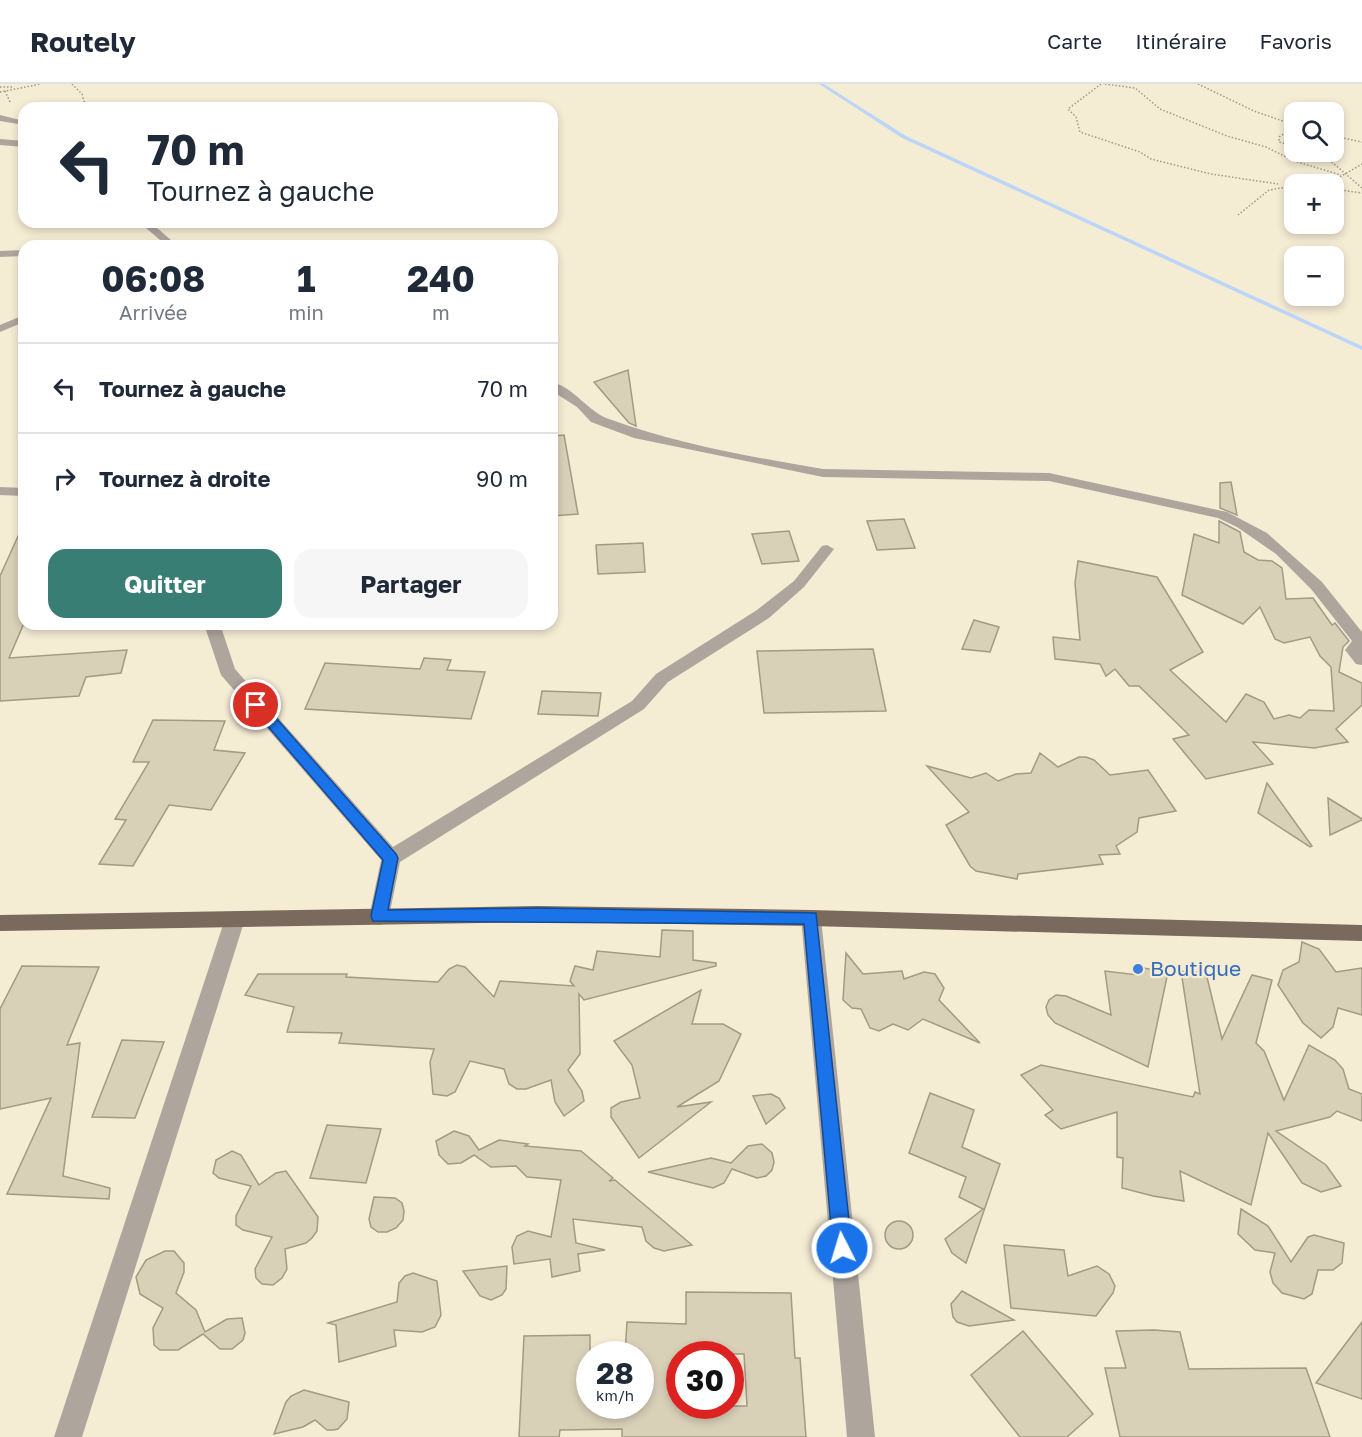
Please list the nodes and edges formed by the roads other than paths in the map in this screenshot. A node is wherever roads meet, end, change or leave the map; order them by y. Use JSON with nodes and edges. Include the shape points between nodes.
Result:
{"nodes":[{"id":1,"x":0,"y":118,"type":"edge"},
{"id":2,"x":18,"y":122,"type":"edge"},
{"id":3,"x":0,"y":142,"type":"edge"},
{"id":4,"x":18,"y":144,"type":"edge"},
{"id":5,"x":151,"y":228,"type":"edge"},
{"id":6,"x":166,"y":240,"type":"edge"},
{"id":7,"x":18,"y":253,"type":"edge"},
{"id":8,"x":0,"y":254,"type":"edge"},
{"id":9,"x":18,"y":321,"type":"edge"},
{"id":10,"x":0,"y":329,"type":"edge"},
{"id":11,"x":558,"y":390,"type":"edge"},
{"id":12,"x":0,"y":491,"type":"edge"},
{"id":13,"x":18,"y":492,"type":"edge"},
{"id":14,"x":827,"y":549,"type":"dead end"},
{"id":15,"x":214,"y":630,"type":"edge"},
{"id":16,"x":1362,"y":660,"type":"edge"},
{"id":17,"x":391,"y":858,"type":"junction"},
{"id":18,"x":379,"y":916,"type":"junction"},
{"id":19,"x":811,"y":918,"type":"junction"},
{"id":20,"x":235,"y":919,"type":"junction"},
{"id":21,"x":0,"y":923,"type":"edge"},
{"id":22,"x":1362,"y":933,"type":"edge"},
{"id":23,"x":68,"y":1437,"type":"edge"},
{"id":24,"x":861,"y":1437,"type":"edge"}],
"edges":[{"from":1,"to":2,"type":"street"},
{"from":3,"to":4,"type":"street"},
{"from":5,"to":6,"type":"street"},
{"from":7,"to":8,"type":"street"},
{"from":9,"to":10,"type":"street"},
{"from":11,"to":16,"type":"street","via":[[596,419],[639,435],[786,466],[823,473],[1049,477],[1236,519],[1303,572],[1339,610],[1360,641],[1353,650]]},
{"from":12,"to":13,"type":"street"},
{"from":14,"to":17,"type":"street","via":[[799,584],[763,614],[662,678],[639,705]]},
{"from":15,"to":17,"type":"street","via":[[227,671]]},
{"from":17,"to":18,"type":"street"},
{"from":18,"to":19,"type":"main road"},
{"from":18,"to":20,"type":"main road"},
{"from":19,"to":22,"type":"main road"},
{"from":19,"to":24,"type":"street"},
{"from":20,"to":21,"type":"main road"},
{"from":20,"to":23,"type":"street"}]}
